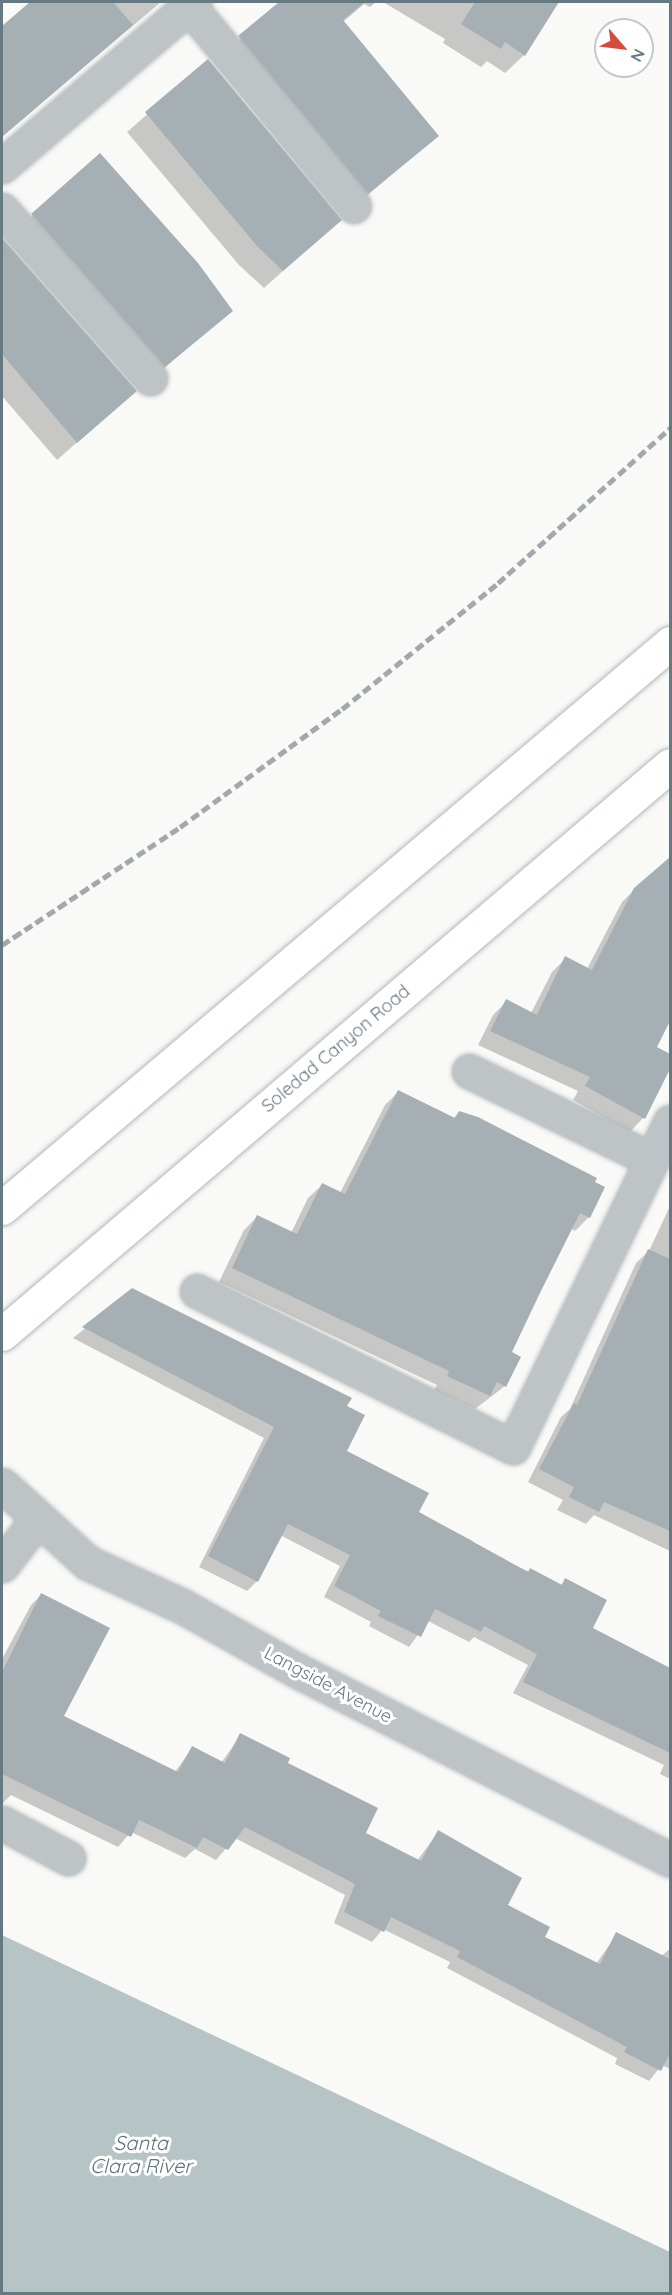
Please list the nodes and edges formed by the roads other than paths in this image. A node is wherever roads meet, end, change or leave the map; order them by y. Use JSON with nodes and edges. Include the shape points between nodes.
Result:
{"nodes":[{"id":1,"x":192,"y":4,"type":"edge"},
{"id":2,"x":2,"y":166,"type":"edge"},
{"id":3,"x":354,"y":206,"type":"dead end"},
{"id":4,"x":2,"y":210,"type":"edge"},
{"id":5,"x":150,"y":378,"type":"dead end"},
{"id":6,"x":670,"y":643,"type":"edge"},
{"id":7,"x":670,"y":765,"type":"edge"},
{"id":8,"x":469,"y":1071,"type":"dead end"},
{"id":9,"x":670,"y":1122,"type":"edge"},
{"id":10,"x":652,"y":1160,"type":"junction"},
{"id":11,"x":2,"y":1208,"type":"edge"},
{"id":12,"x":197,"y":1291,"type":"dead end"},
{"id":13,"x":2,"y":1334,"type":"edge"},
{"id":14,"x":2,"y":1485,"type":"edge"},
{"id":15,"x":38,"y":1518,"type":"junction"},
{"id":16,"x":2,"y":1565,"type":"edge"},
{"id":17,"x":2,"y":1823,"type":"edge"},
{"id":18,"x":68,"y":1858,"type":"dead end"},
{"id":19,"x":670,"y":1860,"type":"edge"}],
"edges":[{"from":1,"to":2,"type":"street"},
{"from":1,"to":3,"type":"street"},
{"from":4,"to":5,"type":"street"},
{"from":6,"to":11,"type":"main road"},
{"from":7,"to":13,"type":"main road","name":"Soledad Canyon Road"},
{"from":8,"to":10,"type":"street"},
{"from":9,"to":10,"type":"street"},
{"from":10,"to":12,"type":"street","via":[[513,1447]]},
{"from":14,"to":15,"type":"street","name":"Langside Avenue"},
{"from":15,"to":16,"type":"street"},
{"from":15,"to":19,"type":"street","name":"Langside Avenue","via":[[88,1563],[182,1606],[296,1670]]},
{"from":17,"to":18,"type":"street"}]}
